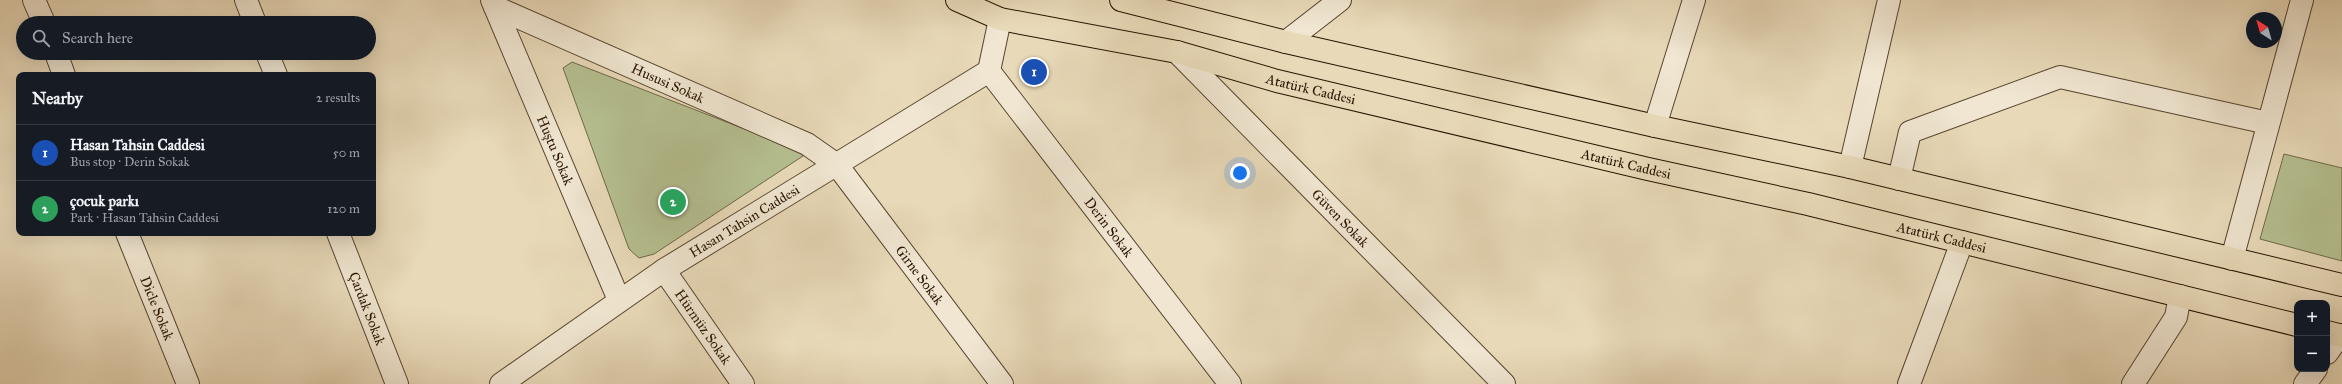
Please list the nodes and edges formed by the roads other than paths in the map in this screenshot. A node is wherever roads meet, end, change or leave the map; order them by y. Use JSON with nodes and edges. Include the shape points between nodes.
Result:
{"nodes":[{"id":1,"x":34,"y":0,"type":"edge"},
{"id":2,"x":246,"y":0,"type":"edge"},
{"id":3,"x":957,"y":0,"type":"edge"},
{"id":4,"x":1121,"y":0,"type":"edge"},
{"id":5,"x":1340,"y":0,"type":"edge"},
{"id":6,"x":1694,"y":0,"type":"edge"},
{"id":7,"x":1888,"y":0,"type":"edge"},
{"id":8,"x":2302,"y":0,"type":"edge"},
{"id":9,"x":494,"y":3,"type":"edge"},
{"id":10,"x":41,"y":16,"type":"edge"},
{"id":11,"x":252,"y":16,"type":"edge"},
{"id":12,"x":1000,"y":19,"type":"junction"},
{"id":13,"x":1286,"y":42,"type":"junction"},
{"id":14,"x":1177,"y":52,"type":"junction"},
{"id":15,"x":59,"y":60,"type":"edge"},
{"id":16,"x":270,"y":60,"type":"edge"},
{"id":17,"x":988,"y":71,"type":"junction"},
{"id":18,"x":63,"y":72,"type":"edge"},
{"id":19,"x":275,"y":72,"type":"edge"},
{"id":20,"x":2268,"y":123,"type":"junction"},
{"id":21,"x":1655,"y":126,"type":"junction"},
{"id":22,"x":837,"y":166,"type":"junction"},
{"id":23,"x":1850,"y":167,"type":"junction"},
{"id":24,"x":1899,"y":179,"type":"junction"},
{"id":25,"x":128,"y":236,"type":"edge"},
{"id":26,"x":339,"y":236,"type":"edge"},
{"id":27,"x":1962,"y":242,"type":"junction"},
{"id":28,"x":2232,"y":259,"type":"junction"},
{"id":29,"x":664,"y":270,"type":"junction"},
{"id":30,"x":2342,"y":285,"type":"edge"},
{"id":31,"x":2180,"y":296,"type":"junction"},
{"id":32,"x":620,"y":300,"type":"junction"},
{"id":33,"x":2294,"y":324,"type":"edge"},
{"id":34,"x":2336,"y":335,"type":"edge"},
{"id":35,"x":2330,"y":347,"type":"edge"},
{"id":36,"x":2314,"y":372,"type":"edge"},
{"id":37,"x":188,"y":384,"type":"edge"},
{"id":38,"x":397,"y":384,"type":"edge"},
{"id":39,"x":501,"y":384,"type":"edge"},
{"id":40,"x":743,"y":384,"type":"edge"},
{"id":41,"x":1002,"y":384,"type":"edge"},
{"id":42,"x":1230,"y":384,"type":"edge"},
{"id":43,"x":1504,"y":384,"type":"edge"},
{"id":44,"x":1909,"y":384,"type":"edge"},
{"id":45,"x":2133,"y":384,"type":"edge"},
{"id":46,"x":2305,"y":384,"type":"edge"}],
"edges":[{"from":1,"to":10,"type":"street"},
{"from":2,"to":11,"type":"street"},
{"from":3,"to":12,"type":"main road","name":"Atatürk Caddesi"},
{"from":4,"to":13,"type":"main road"},
{"from":5,"to":13,"type":"street"},
{"from":6,"to":21,"type":"street"},
{"from":7,"to":23,"type":"street"},
{"from":8,"to":20,"type":"street"},
{"from":9,"to":22,"type":"street","name":"Hususi Sokak","via":[[807,144]]},
{"from":9,"to":32,"type":"street","name":"Huştu Sokak"},
{"from":12,"to":14,"type":"main road","name":"Atatürk Caddesi"},
{"from":12,"to":17,"type":"street"},
{"from":13,"to":21,"type":"main road"},
{"from":14,"to":27,"type":"main road","name":"Atatürk Caddesi","via":[[1277,82]]},
{"from":14,"to":43,"type":"street","name":"Güven Sokak"},
{"from":15,"to":18,"type":"street"},
{"from":16,"to":19,"type":"street"},
{"from":17,"to":22,"type":"street","name":"Hasan Tahsin Caddesi"},
{"from":17,"to":42,"type":"street","name":"Derin Sokak"},
{"from":20,"to":24,"type":"street","via":[[2060,77],[1910,132]]},
{"from":20,"to":28,"type":"street"},
{"from":21,"to":23,"type":"main road"},
{"from":22,"to":29,"type":"street","name":"Hasan Tahsin Caddesi"},
{"from":22,"to":41,"type":"street","name":"Girne Sokak"},
{"from":23,"to":24,"type":"main road"},
{"from":24,"to":28,"type":"main road"},
{"from":25,"to":37,"type":"street","name":"Dicle Sokak"},
{"from":26,"to":38,"type":"street","name":"Çardak Sokak"},
{"from":27,"to":31,"type":"main road","name":"Atatürk Caddesi"},
{"from":27,"to":44,"type":"street"},
{"from":28,"to":30,"type":"main road"},
{"from":29,"to":32,"type":"street","name":"Hasan Tahsin Caddesi"},
{"from":29,"to":40,"type":"street","name":"Hürmüz Sokak"},
{"from":31,"to":33,"type":"main road","name":"Atatürk Caddesi"},
{"from":31,"to":45,"type":"street","via":[[2176,317]]},
{"from":32,"to":39,"type":"street","name":"Hasan Tahsin Caddesi"},
{"from":34,"to":35,"type":"street"},
{"from":36,"to":46,"type":"street"}]}
